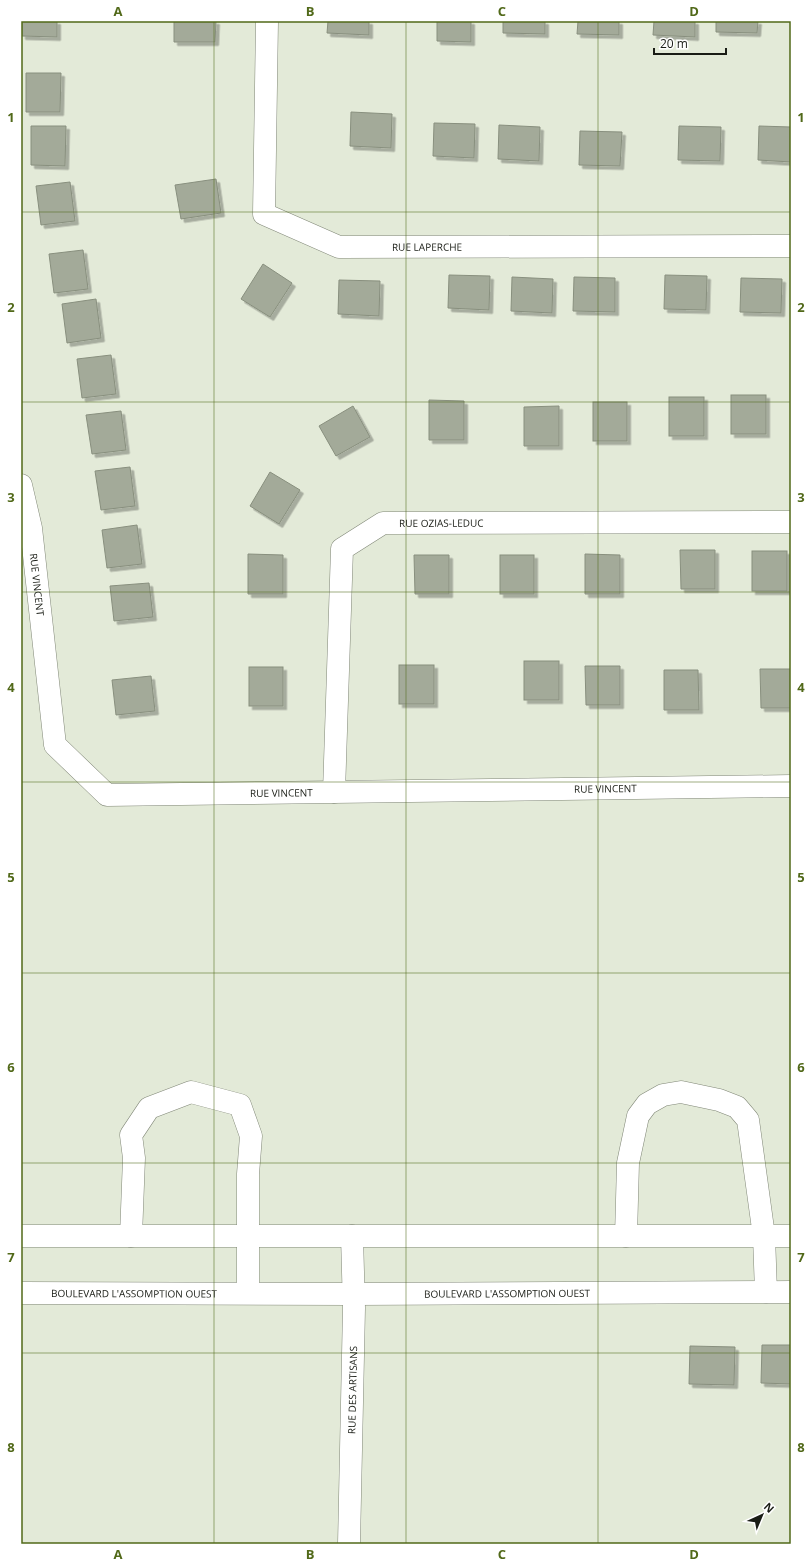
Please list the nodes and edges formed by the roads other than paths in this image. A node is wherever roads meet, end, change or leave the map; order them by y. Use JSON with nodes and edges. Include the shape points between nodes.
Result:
{"nodes":[{"id":1,"x":267,"y":21,"type":"edge"},
{"id":2,"x":791,"y":246,"type":"edge"},
{"id":3,"x":21,"y":485,"type":"edge"},
{"id":4,"x":791,"y":522,"type":"edge"},
{"id":5,"x":791,"y":786,"type":"edge"},
{"id":6,"x":334,"y":792,"type":"junction"},
{"id":7,"x":21,"y":1236,"type":"edge"},
{"id":8,"x":131,"y":1236,"type":"junction"},
{"id":9,"x":249,"y":1236,"type":"junction"},
{"id":10,"x":352,"y":1236,"type":"junction"},
{"id":11,"x":626,"y":1236,"type":"junction"},
{"id":12,"x":764,"y":1236,"type":"junction"},
{"id":13,"x":791,"y":1236,"type":"edge"},
{"id":14,"x":766,"y":1292,"type":"junction"},
{"id":15,"x":791,"y":1292,"type":"edge"},
{"id":16,"x":21,"y":1293,"type":"edge"},
{"id":17,"x":248,"y":1294,"type":"junction"},
{"id":18,"x":354,"y":1294,"type":"junction"},
{"id":19,"x":349,"y":1544,"type":"edge"}],
"edges":[{"from":1,"to":2,"type":"street","name":"RUE LAPERCHE","via":[[264,214],[332,244],[339,247]]},
{"from":3,"to":6,"type":"street","name":"RUE VINCENT","via":[[30,528],[55,745],[107,795]]},
{"from":4,"to":6,"type":"street","name":"RUE OZIAS-LEDUC","via":[[383,523],[342,549]]},
{"from":5,"to":6,"type":"street","name":"RUE VINCENT"},
{"from":7,"to":8,"type":"street"},
{"from":8,"to":9,"type":"street"},
{"from":8,"to":9,"type":"street","via":[[134,1158],[131,1135],[149,1108],[191,1092],[240,1105],[251,1136],[248,1174]]},
{"from":9,"to":10,"type":"street"},
{"from":9,"to":17,"type":"street"},
{"from":10,"to":11,"type":"street"},
{"from":10,"to":18,"type":"street","name":"RUE DES ARTISANS"},
{"from":11,"to":12,"type":"street"},
{"from":11,"to":12,"type":"street","via":[[628,1163],[638,1116],[652,1101],[663,1095],[681,1092],[737,1107],[748,1120]]},
{"from":12,"to":13,"type":"street"},
{"from":12,"to":14,"type":"street"},
{"from":14,"to":15,"type":"street","name":"BOULEVARD L'ASSOMPTION OUEST"},
{"from":14,"to":18,"type":"street","name":"BOULEVARD L'ASSOMPTION OUEST"},
{"from":16,"to":17,"type":"street","name":"BOULEVARD L'ASSOMPTION OUEST"},
{"from":17,"to":18,"type":"street","name":"BOULEVARD L'ASSOMPTION OUEST"},
{"from":18,"to":19,"type":"street","name":"RUE DES ARTISANS"}]}
